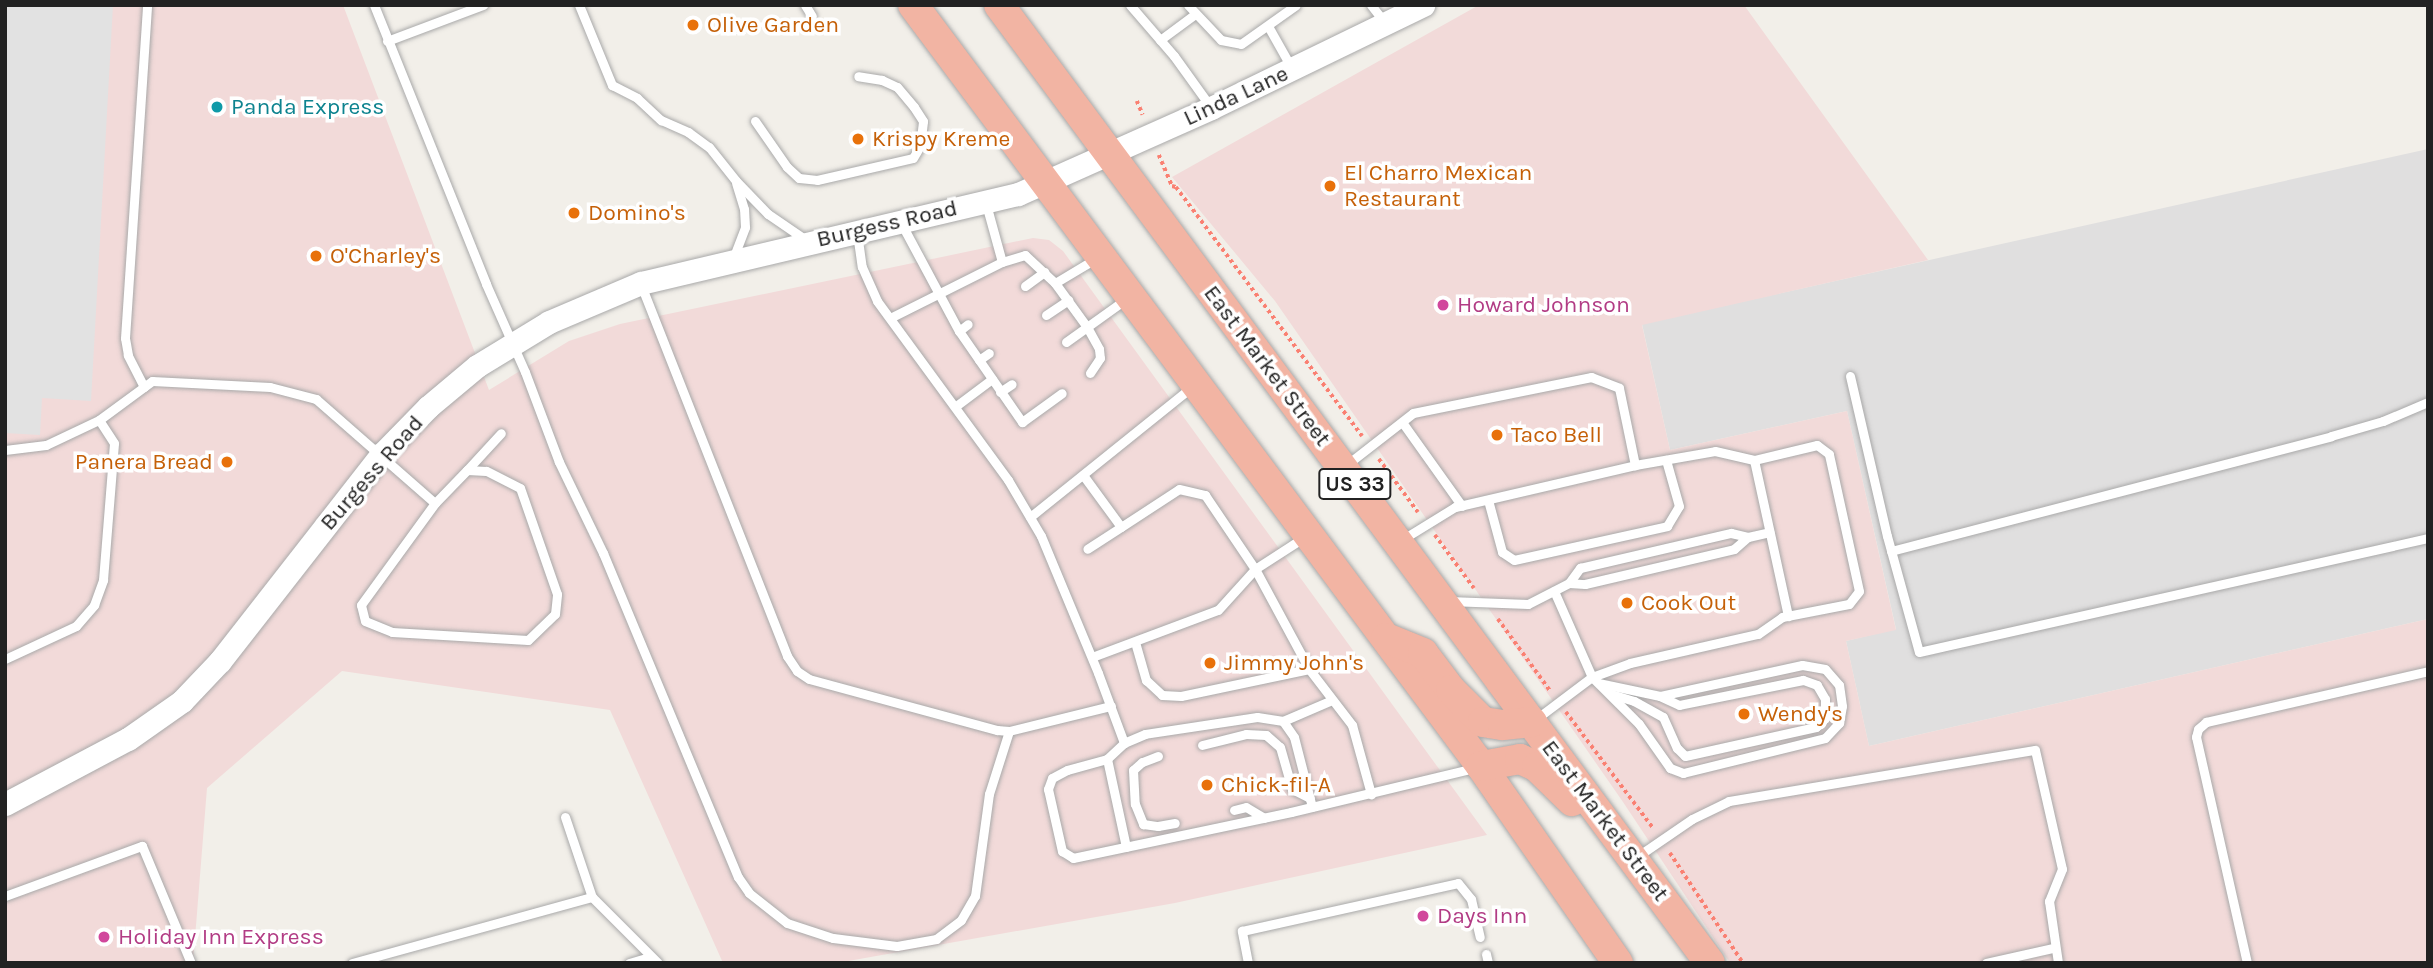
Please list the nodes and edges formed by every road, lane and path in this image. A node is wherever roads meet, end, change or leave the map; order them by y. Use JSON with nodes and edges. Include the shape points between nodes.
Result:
{"nodes":[{"id":1,"x":147,"y":5,"type":"edge"},
{"id":2,"x":374,"y":5,"type":"edge"},
{"id":3,"x":483,"y":5,"type":"edge"},
{"id":4,"x":579,"y":5,"type":"edge"},
{"id":5,"x":805,"y":5,"type":"edge"},
{"id":6,"x":913,"y":5,"type":"edge"},
{"id":7,"x":999,"y":5,"type":"edge"},
{"id":8,"x":1130,"y":5,"type":"edge"},
{"id":9,"x":1188,"y":5,"type":"edge"},
{"id":10,"x":1296,"y":5,"type":"edge"},
{"id":11,"x":1371,"y":5,"type":"edge"},
{"id":12,"x":1423,"y":5,"type":"edge"},
{"id":13,"x":1195,"y":14,"type":"junction"},
{"id":14,"x":812,"y":16,"type":"dead end"},
{"id":15,"x":1386,"y":24,"type":"junction"},
{"id":16,"x":1268,"y":26,"type":"junction"},
{"id":17,"x":1160,"y":40,"type":"junction"},
{"id":18,"x":387,"y":41,"type":"junction"},
{"id":19,"x":1292,"y":69,"type":"junction"},
{"id":20,"x":858,"y":76,"type":"dead end"},
{"id":21,"x":1211,"y":108,"type":"junction"},
{"id":22,"x":755,"y":121,"type":"dead end"},
{"id":23,"x":1110,"y":154,"type":"junction"},
{"id":24,"x":736,"y":181,"type":"junction"},
{"id":25,"x":1048,"y":182,"type":"junction"},
{"id":26,"x":1172,"y":186,"type":"dead end"},
{"id":27,"x":985,"y":201,"type":"junction"},
{"id":28,"x":900,"y":221,"type":"junction"},
{"id":29,"x":857,"y":231,"type":"junction"},
{"id":30,"x":809,"y":242,"type":"junction"},
{"id":31,"x":1101,"y":255,"type":"junction"},
{"id":32,"x":732,"y":260,"type":"junction"},
{"id":33,"x":1002,"y":262,"type":"junction"},
{"id":34,"x":1044,"y":272,"type":"junction"},
{"id":35,"x":641,"y":283,"type":"junction"},
{"id":36,"x":1055,"y":283,"type":"junction"},
{"id":37,"x":1025,"y":286,"type":"dead end"},
{"id":38,"x":937,"y":295,"type":"junction"},
{"id":39,"x":1130,"y":296,"type":"junction"},
{"id":40,"x":1068,"y":300,"type":"junction"},
{"id":41,"x":1046,"y":315,"type":"dead end"},
{"id":42,"x":890,"y":318,"type":"junction"},
{"id":43,"x":968,"y":324,"type":"dead end"},
{"id":44,"x":1087,"y":327,"type":"junction"},
{"id":45,"x":958,"y":331,"type":"junction"},
{"id":46,"x":1066,"y":342,"type":"dead end"},
{"id":47,"x":512,"y":343,"type":"junction"},
{"id":48,"x":989,"y":352,"type":"dead end"},
{"id":49,"x":979,"y":360,"type":"junction"},
{"id":50,"x":1090,"y":373,"type":"dead end"},
{"id":51,"x":1850,"y":376,"type":"dead end"},
{"id":52,"x":992,"y":379,"type":"junction"},
{"id":53,"x":1012,"y":384,"type":"dead end"},
{"id":54,"x":1195,"y":385,"type":"junction"},
{"id":55,"x":144,"y":387,"type":"junction"},
{"id":56,"x":1000,"y":392,"type":"junction"},
{"id":57,"x":1062,"y":393,"type":"dead end"},
{"id":58,"x":2428,"y":402,"type":"edge"},
{"id":59,"x":956,"y":406,"type":"junction"},
{"id":60,"x":99,"y":420,"type":"junction"},
{"id":61,"x":1402,"y":422,"type":"junction"},
{"id":62,"x":501,"y":433,"type":"dead end"},
{"id":63,"x":1360,"y":433,"type":"dead end"},
{"id":64,"x":5,"y":450,"type":"edge"},
{"id":65,"x":382,"y":454,"type":"junction"},
{"id":66,"x":1666,"y":460,"type":"junction"},
{"id":67,"x":1754,"y":460,"type":"junction"},
{"id":68,"x":1382,"y":463,"type":"dead end"},
{"id":69,"x":1635,"y":465,"type":"junction"},
{"id":70,"x":1343,"y":468,"type":"junction"},
{"id":71,"x":467,"y":470,"type":"junction"},
{"id":72,"x":1083,"y":475,"type":"junction"},
{"id":73,"x":1488,"y":499,"type":"junction"},
{"id":74,"x":435,"y":503,"type":"junction"},
{"id":75,"x":1462,"y":506,"type":"junction"},
{"id":76,"x":1416,"y":509,"type":"dead end"},
{"id":77,"x":1030,"y":517,"type":"junction"},
{"id":78,"x":1121,"y":527,"type":"junction"},
{"id":79,"x":1769,"y":532,"type":"junction"},
{"id":80,"x":1308,"y":535,"type":"junction"},
{"id":81,"x":1437,"y":536,"type":"dead end"},
{"id":82,"x":1748,"y":537,"type":"junction"},
{"id":83,"x":2428,"y":538,"type":"edge"},
{"id":84,"x":1398,"y":542,"type":"junction"},
{"id":85,"x":1087,"y":549,"type":"dead end"},
{"id":86,"x":1891,"y":551,"type":"junction"},
{"id":87,"x":1255,"y":569,"type":"junction"},
{"id":88,"x":1569,"y":583,"type":"junction"},
{"id":89,"x":1476,"y":591,"type":"dead end"},
{"id":90,"x":1554,"y":591,"type":"junction"},
{"id":91,"x":1442,"y":601,"type":"junction"},
{"id":92,"x":1494,"y":613,"type":"dead end"},
{"id":93,"x":1788,"y":616,"type":"junction"},
{"id":94,"x":1386,"y":638,"type":"junction"},
{"id":95,"x":1135,"y":642,"type":"junction"},
{"id":96,"x":1092,"y":657,"type":"junction"},
{"id":97,"x":5,"y":659,"type":"edge"},
{"id":98,"x":1309,"y":669,"type":"junction"},
{"id":99,"x":2428,"y":671,"type":"edge"},
{"id":100,"x":1541,"y":678,"type":"dead end"},
{"id":101,"x":1595,"y":680,"type":"junction"},
{"id":102,"x":1606,"y":692,"type":"junction"},
{"id":103,"x":1661,"y":696,"type":"junction"},
{"id":104,"x":1332,"y":700,"type":"junction"},
{"id":105,"x":1111,"y":706,"type":"junction"},
{"id":106,"x":1283,"y":721,"type":"junction"},
{"id":107,"x":1532,"y":722,"type":"junction"},
{"id":108,"x":1577,"y":725,"type":"dead end"},
{"id":109,"x":1009,"y":732,"type":"junction"},
{"id":110,"x":1124,"y":743,"type":"junction"},
{"id":111,"x":1202,"y":745,"type":"dead end"},
{"id":112,"x":1158,"y":756,"type":"dead end"},
{"id":113,"x":1107,"y":759,"type":"junction"},
{"id":114,"x":1481,"y":766,"type":"junction"},
{"id":115,"x":1371,"y":794,"type":"junction"},
{"id":116,"x":1311,"y":803,"type":"junction"},
{"id":117,"x":5,"y":804,"type":"edge"},
{"id":118,"x":1234,"y":810,"type":"dead end"},
{"id":119,"x":565,"y":817,"type":"dead end"},
{"id":120,"x":1264,"y":818,"type":"junction"},
{"id":121,"x":1175,"y":823,"type":"dead end"},
{"id":122,"x":1652,"y":827,"type":"dead end"},
{"id":123,"x":1126,"y":847,"type":"junction"},
{"id":124,"x":1670,"y":853,"type":"dead end"},
{"id":125,"x":1633,"y":859,"type":"junction"},
{"id":126,"x":5,"y":896,"type":"edge"},
{"id":127,"x":592,"y":897,"type":"junction"},
{"id":128,"x":1480,"y":937,"type":"dead end"},
{"id":129,"x":2053,"y":948,"type":"junction"},
{"id":130,"x":654,"y":960,"type":"edge"},
{"id":131,"x":191,"y":963,"type":"edge"},
{"id":132,"x":352,"y":963,"type":"edge"},
{"id":133,"x":629,"y":963,"type":"edge"},
{"id":134,"x":1248,"y":963,"type":"edge"},
{"id":135,"x":1618,"y":963,"type":"edge"},
{"id":136,"x":1710,"y":963,"type":"edge"},
{"id":137,"x":1743,"y":963,"type":"edge"},
{"id":138,"x":1986,"y":963,"type":"edge"},
{"id":139,"x":2058,"y":963,"type":"edge"},
{"id":140,"x":2247,"y":963,"type":"edge"}],
"edges":[{"from":1,"to":55,"type":"lane","via":[[125,338]]},
{"from":2,"to":18,"type":"lane"},
{"from":3,"to":18,"type":"lane"},
{"from":4,"to":24,"type":"lane","via":[[612,85],[637,98],[661,120],[709,146]]},
{"from":5,"to":14,"type":"lane"},
{"from":6,"to":25,"type":"highway","number":"US 33"},
{"from":7,"to":23,"type":"highway","name":"East Market Street","number":"US 33"},
{"from":8,"to":17,"type":"lane"},
{"from":9,"to":13,"type":"lane"},
{"from":10,"to":16,"type":"lane"},
{"from":11,"to":15,"type":"lane"},
{"from":12,"to":15,"type":"street","name":"Linda Lane"},
{"from":13,"to":16,"type":"lane","via":[[1221,40],[1241,44]]},
{"from":13,"to":17,"type":"lane"},
{"from":15,"to":19,"type":"street","name":"Linda Lane"},
{"from":16,"to":19,"type":"lane"},
{"from":17,"to":21,"type":"lane"},
{"from":18,"to":47,"type":"lane"},
{"from":19,"to":21,"type":"street","name":"Linda Lane"},
{"from":20,"to":22,"type":"lane","via":[[897,87],[923,121],[920,146],[913,158],[817,180],[799,178]]},
{"from":21,"to":23,"type":"street","name":"Linda Lane"},
{"from":23,"to":25,"type":"street","name":"Linda Lane"},
{"from":23,"to":70,"type":"highway","name":"East Market Street","number":"US 33"},
{"from":24,"to":30,"type":"lane","via":[[768,214]]},
{"from":24,"to":32,"type":"lane","via":[[745,227]]},
{"from":25,"to":27,"type":"street","name":"Burgess Road"},
{"from":25,"to":31,"type":"highway","number":"US 33"},
{"from":26,"to":63,"type":"path"},
{"from":27,"to":28,"type":"street","name":"Burgess Road"},
{"from":27,"to":33,"type":"lane"},
{"from":28,"to":29,"type":"street","name":"Burgess Road"},
{"from":28,"to":38,"type":"lane"},
{"from":29,"to":30,"type":"street","name":"Burgess Road"},
{"from":29,"to":42,"type":"lane","via":[[866,277]]},
{"from":30,"to":32,"type":"street","name":"Burgess Road"},
{"from":31,"to":36,"type":"lane"},
{"from":31,"to":39,"type":"highway","number":"US 33"},
{"from":32,"to":35,"type":"street","name":"Burgess Road"},
{"from":33,"to":34,"type":"lane","via":[[1025,255]]},
{"from":33,"to":38,"type":"lane"},
{"from":34,"to":36,"type":"lane"},
{"from":34,"to":37,"type":"lane"},
{"from":35,"to":47,"type":"street","name":"Burgess Road","via":[[589,302]]},
{"from":35,"to":109,"type":"lane","via":[[792,664],[809,679]]},
{"from":36,"to":40,"type":"lane"},
{"from":38,"to":42,"type":"lane"},
{"from":38,"to":45,"type":"lane"},
{"from":39,"to":44,"type":"lane"},
{"from":39,"to":54,"type":"highway","number":"US 33"},
{"from":40,"to":41,"type":"lane"},
{"from":40,"to":44,"type":"lane"},
{"from":42,"to":59,"type":"lane"},
{"from":43,"to":45,"type":"lane"},
{"from":44,"to":46,"type":"lane"},
{"from":44,"to":50,"type":"lane","via":[[1100,358]]},
{"from":45,"to":49,"type":"lane"},
{"from":47,"to":65,"type":"street","name":"Burgess Road","via":[[446,392]]},
{"from":47,"to":109,"type":"lane","via":[[738,877],[766,910],[805,930],[868,944],[897,946],[936,939],[950,931],[975,896],[989,794]]},
{"from":48,"to":49,"type":"lane"},
{"from":49,"to":52,"type":"lane"},
{"from":51,"to":86,"type":"lane"},
{"from":52,"to":56,"type":"lane"},
{"from":52,"to":59,"type":"lane"},
{"from":53,"to":56,"type":"lane"},
{"from":54,"to":72,"type":"lane"},
{"from":54,"to":80,"type":"highway","number":"US 33"},
{"from":55,"to":60,"type":"lane"},
{"from":55,"to":65,"type":"lane","via":[[152,381],[270,387],[316,398]]},
{"from":56,"to":57,"type":"lane","via":[[1022,422]]},
{"from":58,"to":86,"type":"lane","via":[[2331,436]]},
{"from":59,"to":77,"type":"lane"},
{"from":60,"to":64,"type":"lane","via":[[46,445]]},
{"from":60,"to":97,"type":"lane","via":[[114,443],[103,580],[94,605],[76,626]]},
{"from":61,"to":69,"type":"lane","via":[[1413,413],[1591,377],[1619,388]]},
{"from":61,"to":70,"type":"lane"},
{"from":61,"to":75,"type":"lane"},
{"from":62,"to":71,"type":"lane"},
{"from":65,"to":74,"type":"lane"},
{"from":65,"to":117,"type":"street","name":"Burgess Road","via":[[220,661],[182,701],[128,739]]},
{"from":66,"to":67,"type":"lane","via":[[1715,451]]},
{"from":66,"to":69,"type":"lane"},
{"from":66,"to":73,"type":"lane","via":[[1679,506],[1667,526],[1514,560],[1502,552]]},
{"from":67,"to":79,"type":"lane"},
{"from":67,"to":93,"type":"lane","via":[[1816,445],[1829,454],[1832,466],[1859,591],[1849,604]]},
{"from":68,"to":76,"type":"path"},
{"from":69,"to":73,"type":"lane"},
{"from":70,"to":84,"type":"highway","name":"East Market Street","number":"US 33"},
{"from":71,"to":74,"type":"lane"},
{"from":71,"to":74,"type":"lane","via":[[486,471],[520,488],[557,594],[555,614],[528,640],[392,632],[365,621],[361,605]]},
{"from":72,"to":77,"type":"lane"},
{"from":72,"to":78,"type":"lane"},
{"from":73,"to":75,"type":"lane"},
{"from":75,"to":84,"type":"lane"},
{"from":77,"to":96,"type":"lane"},
{"from":78,"to":85,"type":"lane"},
{"from":78,"to":87,"type":"lane","via":[[1179,489],[1205,495]]},
{"from":79,"to":82,"type":"lane"},
{"from":79,"to":93,"type":"lane"},
{"from":80,"to":87,"type":"lane"},
{"from":80,"to":94,"type":"highway","number":"US 33"},
{"from":81,"to":89,"type":"path"},
{"from":82,"to":88,"type":"lane","via":[[1734,549],[1585,584]]},
{"from":82,"to":88,"type":"lane","via":[[1731,533],[1580,568]]},
{"from":83,"to":86,"type":"lane","via":[[1919,652]]},
{"from":84,"to":91,"type":"highway","name":"East Market Street","number":"US 33"},
{"from":87,"to":95,"type":"lane","via":[[1218,610]]},
{"from":87,"to":98,"type":"lane"},
{"from":88,"to":90,"type":"lane"},
{"from":90,"to":91,"type":"lane","via":[[1522,605]]},
{"from":90,"to":101,"type":"lane"},
{"from":91,"to":107,"type":"highway","name":"East Market Street","number":"US 33"},
{"from":92,"to":100,"type":"path"},
{"from":93,"to":101,"type":"lane","via":[[1758,634],[1630,663]]},
{"from":94,"to":107,"type":"highway","via":[[1423,653],[1483,722]]},
{"from":94,"to":114,"type":"highway","number":"US 33"},
{"from":95,"to":96,"type":"lane"},
{"from":95,"to":98,"type":"lane","via":[[1146,680],[1162,695],[1181,696]]},
{"from":96,"to":105,"type":"lane"},
{"from":98,"to":104,"type":"lane"},
{"from":99,"to":140,"type":"lane","via":[[2206,722],[2198,729],[2196,737]]},
{"from":101,"to":102,"type":"lane"},
{"from":101,"to":103,"type":"lane"},
{"from":101,"to":107,"type":"lane"},
{"from":102,"to":103,"type":"lane","via":[[1662,717],[1685,756],[1816,727],[1825,718],[1825,699],[1817,685],[1802,680],[1679,705]]},
{"from":102,"to":103,"type":"lane","via":[[1639,724],[1670,768],[1683,773],[1825,738],[1839,723],[1842,706],[1839,685],[1825,668],[1802,665]]},
{"from":104,"to":106,"type":"lane"},
{"from":104,"to":115,"type":"lane","via":[[1352,725]]},
{"from":105,"to":109,"type":"lane"},
{"from":105,"to":110,"type":"lane"},
{"from":106,"to":110,"type":"lane","via":[[1239,719],[1146,734]]},
{"from":106,"to":116,"type":"lane","via":[[1294,737]]},
{"from":107,"to":125,"type":"highway","name":"East Market Street","number":"US 33"},
{"from":108,"to":122,"type":"path"},
{"from":110,"to":113,"type":"lane"},
{"from":111,"to":116,"type":"lane","via":[[1247,734],[1266,735],[1280,747],[1292,789]]},
{"from":112,"to":121,"type":"lane","via":[[1133,770],[1135,804],[1143,824]]},
{"from":113,"to":123,"type":"lane"},
{"from":113,"to":123,"type":"lane","via":[[1067,770],[1052,778],[1048,789],[1062,850],[1073,858]]},
{"from":114,"to":115,"type":"lane"},
{"from":114,"to":125,"type":"highway","via":[[1520,759],[1537,767]]},
{"from":114,"to":135,"type":"highway","number":"US 33"},
{"from":115,"to":116,"type":"lane"},
{"from":116,"to":120,"type":"lane"},
{"from":118,"to":120,"type":"lane","via":[[1246,807]]},
{"from":119,"to":127,"type":"lane"},
{"from":120,"to":123,"type":"lane"},
{"from":124,"to":137,"type":"path"},
{"from":125,"to":129,"type":"lane","via":[[1692,819],[1729,801],[2035,750],[2062,869],[2049,901]]},
{"from":125,"to":136,"type":"highway","name":"East Market Street","number":"US 33"},
{"from":126,"to":131,"type":"lane","via":[[142,846]]},
{"from":127,"to":130,"type":"lane"},
{"from":127,"to":132,"type":"lane"},
{"from":128,"to":134,"type":"lane","via":[[1471,900],[1458,883],[1242,931]]},
{"from":129,"to":138,"type":"lane"},
{"from":129,"to":139,"type":"lane"},
{"from":130,"to":133,"type":"lane"}]}
